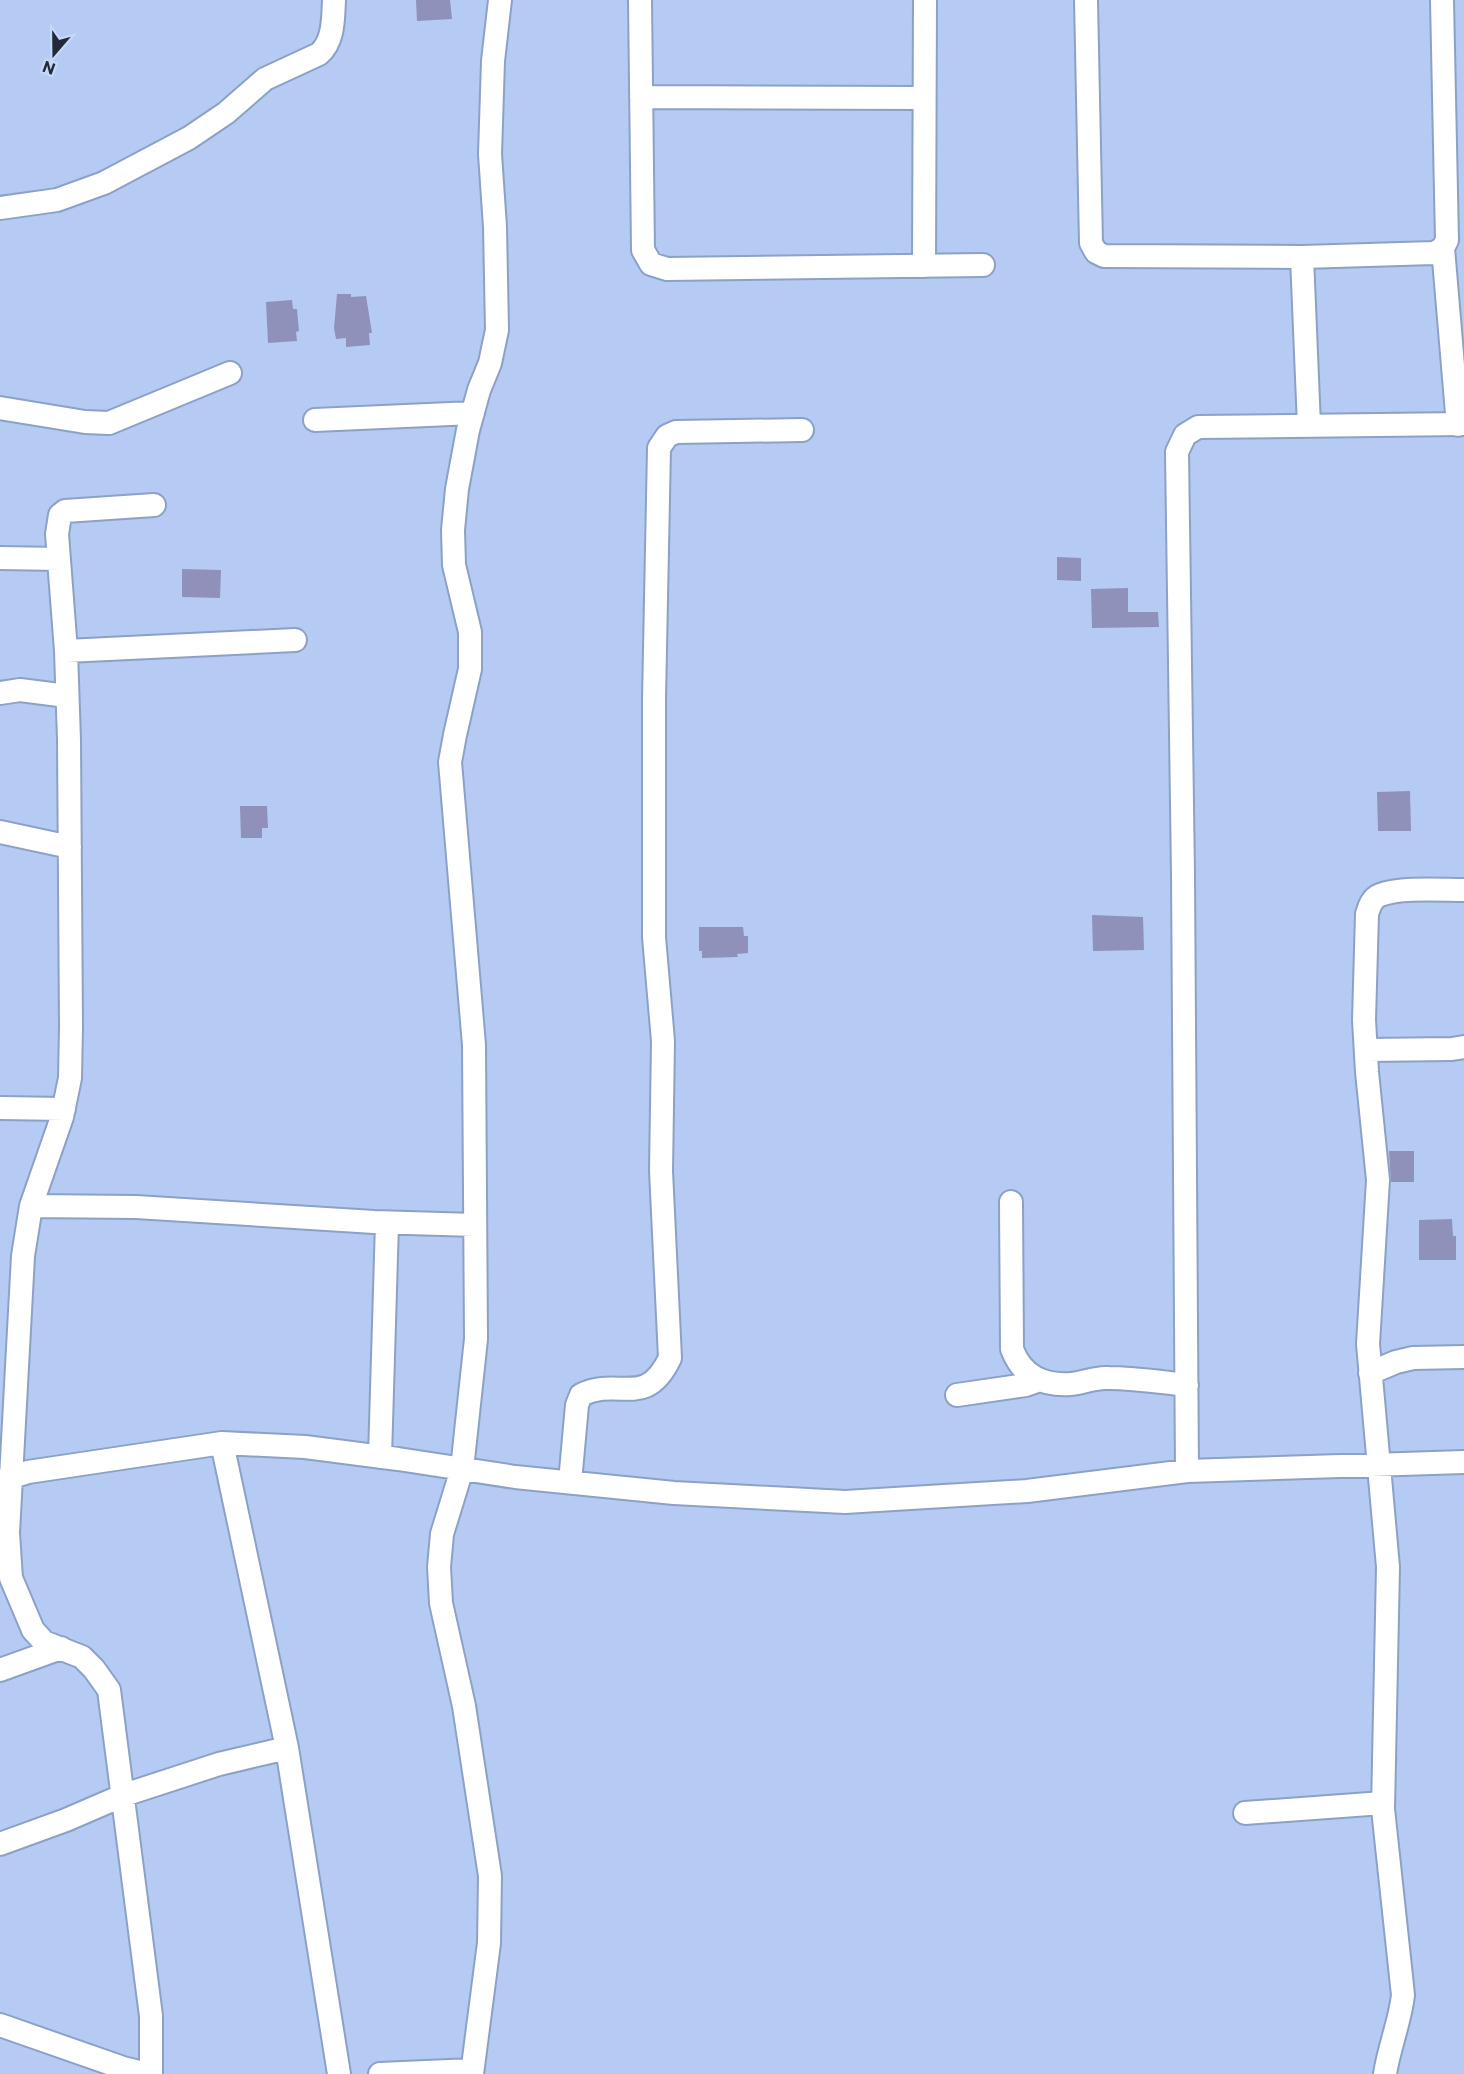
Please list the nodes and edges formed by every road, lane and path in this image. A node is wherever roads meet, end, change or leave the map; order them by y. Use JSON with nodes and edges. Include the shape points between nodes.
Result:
{"nodes":[{"id":1,"x":334,"y":0,"type":"edge"},
{"id":2,"x":500,"y":0,"type":"edge"},
{"id":3,"x":640,"y":0,"type":"edge"},
{"id":4,"x":924,"y":0,"type":"edge"},
{"id":5,"x":1086,"y":0,"type":"edge"},
{"id":6,"x":1442,"y":0,"type":"edge"},
{"id":7,"x":641,"y":96,"type":"junction"},
{"id":8,"x":924,"y":98,"type":"junction"},
{"id":9,"x":0,"y":208,"type":"edge"},
{"id":10,"x":1443,"y":248,"type":"junction"},
{"id":11,"x":1302,"y":257,"type":"junction"},
{"id":12,"x":983,"y":265,"type":"dead end"},
{"id":13,"x":924,"y":266,"type":"junction"},
{"id":14,"x":230,"y":373,"type":"dead end"},
{"id":15,"x":0,"y":408,"type":"edge"},
{"id":16,"x":473,"y":413,"type":"junction"},
{"id":17,"x":315,"y":420,"type":"dead end"},
{"id":18,"x":1461,"y":424,"type":"edge"},
{"id":19,"x":1309,"y":426,"type":"junction"},
{"id":20,"x":802,"y":430,"type":"dead end"},
{"id":21,"x":154,"y":505,"type":"dead end"},
{"id":22,"x":0,"y":558,"type":"edge"},
{"id":23,"x":58,"y":559,"type":"junction"},
{"id":24,"x":295,"y":640,"type":"dead end"},
{"id":25,"x":66,"y":651,"type":"junction"},
{"id":26,"x":0,"y":693,"type":"edge"},
{"id":27,"x":67,"y":696,"type":"junction"},
{"id":28,"x":0,"y":832,"type":"edge"},
{"id":29,"x":70,"y":847,"type":"junction"},
{"id":30,"x":1464,"y":890,"type":"edge"},
{"id":31,"x":1464,"y":1047,"type":"edge"},
{"id":32,"x":1365,"y":1050,"type":"junction"},
{"id":33,"x":0,"y":1108,"type":"edge"},
{"id":34,"x":64,"y":1109,"type":"junction"},
{"id":35,"x":1011,"y":1202,"type":"dead end"},
{"id":36,"x":31,"y":1206,"type":"junction"},
{"id":37,"x":387,"y":1223,"type":"junction"},
{"id":38,"x":475,"y":1225,"type":"junction"},
{"id":39,"x":1464,"y":1357,"type":"edge"},
{"id":40,"x":1371,"y":1373,"type":"junction"},
{"id":41,"x":1040,"y":1380,"type":"junction"},
{"id":42,"x":1186,"y":1385,"type":"junction"},
{"id":43,"x":957,"y":1395,"type":"dead end"},
{"id":44,"x":222,"y":1443,"type":"junction"},
{"id":45,"x":380,"y":1456,"type":"junction"},
{"id":46,"x":1464,"y":1462,"type":"edge"},
{"id":47,"x":1378,"y":1464,"type":"junction"},
{"id":48,"x":462,"y":1469,"type":"junction"},
{"id":49,"x":1186,"y":1471,"type":"junction"},
{"id":50,"x":6,"y":1479,"type":"edge"},
{"id":51,"x":570,"y":1482,"type":"junction"},
{"id":52,"x":61,"y":1648,"type":"junction"},
{"id":53,"x":0,"y":1670,"type":"edge"},
{"id":54,"x":287,"y":1748,"type":"junction"},
{"id":55,"x":124,"y":1794,"type":"junction"},
{"id":56,"x":1383,"y":1803,"type":"junction"},
{"id":57,"x":1245,"y":1814,"type":"dead end"},
{"id":58,"x":0,"y":1845,"type":"edge"},
{"id":59,"x":0,"y":2025,"type":"edge"},
{"id":60,"x":472,"y":2072,"type":"edge"},
{"id":61,"x":149,"y":2074,"type":"edge"},
{"id":62,"x":339,"y":2074,"type":"edge"},
{"id":63,"x":380,"y":2074,"type":"edge"},
{"id":64,"x":1385,"y":2074,"type":"edge"}],
"edges":[{"from":1,"to":9,"type":"street","via":[[326,48],[265,79],[189,138],[105,183],[57,200]]},
{"from":2,"to":16,"type":"street","via":[[493,61],[490,154],[496,330],[490,363]]},
{"from":3,"to":7,"type":"street"},
{"from":4,"to":8,"type":"street"},
{"from":5,"to":11,"type":"street","via":[[1091,243],[1096,252],[1104,256]]},
{"from":6,"to":10,"type":"street","via":[[1448,240]]},
{"from":7,"to":8,"type":"street"},
{"from":7,"to":13,"type":"street","via":[[643,250],[651,264],[667,269]]},
{"from":8,"to":13,"type":"street"},
{"from":10,"to":11,"type":"street","via":[[1434,253]]},
{"from":10,"to":18,"type":"street"},
{"from":11,"to":19,"type":"street"},
{"from":12,"to":13,"type":"street"},
{"from":14,"to":15,"type":"street","via":[[109,423]]},
{"from":16,"to":17,"type":"street"},
{"from":16,"to":38,"type":"street","via":[[453,530],[454,565],[470,632],[470,669],[450,762],[474,1045]]},
{"from":18,"to":19,"type":"street"},
{"from":19,"to":42,"type":"street","via":[[1198,427],[1185,435],[1177,452]]},
{"from":20,"to":51,"type":"street","via":[[676,432],[667,436],[659,448],[654,937],[663,1041],[661,1172],[670,1358],[651,1385],[591,1390],[581,1395]]},
{"from":21,"to":23,"type":"street","via":[[66,511],[58,522]]},
{"from":22,"to":23,"type":"street"},
{"from":23,"to":25,"type":"street"},
{"from":24,"to":25,"type":"street"},
{"from":25,"to":27,"type":"street"},
{"from":26,"to":27,"type":"street","via":[[20,690]]},
{"from":27,"to":29,"type":"street"},
{"from":28,"to":29,"type":"street"},
{"from":29,"to":34,"type":"street","via":[[70,1078]]},
{"from":30,"to":32,"type":"street","via":[[1406,891],[1378,896],[1371,903],[1366,914]]},
{"from":31,"to":32,"type":"street"},
{"from":32,"to":40,"type":"street","via":[[1378,1180],[1368,1344]]},
{"from":33,"to":34,"type":"street"},
{"from":34,"to":36,"type":"street"},
{"from":35,"to":41,"type":"street","via":[[1012,1349],[1017,1363]]},
{"from":36,"to":37,"type":"street","via":[[136,1207]]},
{"from":36,"to":50,"type":"street","via":[[22,1268]]},
{"from":37,"to":38,"type":"street"},
{"from":37,"to":45,"type":"street"},
{"from":38,"to":48,"type":"street","via":[[476,1339]]},
{"from":39,"to":40,"type":"street","via":[[1413,1358]]},
{"from":40,"to":47,"type":"street"},
{"from":41,"to":42,"type":"street","via":[[1072,1384],[1104,1377]]},
{"from":41,"to":43,"type":"street"},
{"from":42,"to":49,"type":"street"},
{"from":44,"to":45,"type":"street"},
{"from":44,"to":50,"type":"street","via":[[28,1472]]},
{"from":44,"to":54,"type":"street"},
{"from":45,"to":48,"type":"street"},
{"from":46,"to":47,"type":"street"},
{"from":47,"to":49,"type":"street"},
{"from":47,"to":56,"type":"street","via":[[1388,1567]]},
{"from":48,"to":51,"type":"street"},
{"from":48,"to":60,"type":"street","via":[[442,1534],[439,1567],[441,1603],[464,1706],[490,1876],[489,1943]]},
{"from":49,"to":51,"type":"street","via":[[1028,1491],[846,1502],[674,1493]]},
{"from":50,"to":52,"type":"street","via":[[11,1578],[33,1630],[44,1642]]},
{"from":52,"to":53,"type":"street"},
{"from":52,"to":55,"type":"street","via":[[82,1657],[109,1690]]},
{"from":54,"to":55,"type":"street","via":[[219,1764]]},
{"from":54,"to":62,"type":"street"},
{"from":55,"to":58,"type":"street"},
{"from":55,"to":61,"type":"street","via":[[151,2016]]},
{"from":56,"to":57,"type":"street"},
{"from":56,"to":64,"type":"street","via":[[1403,1995]]},
{"from":59,"to":61,"type":"street"},
{"from":60,"to":63,"type":"street"}]}
